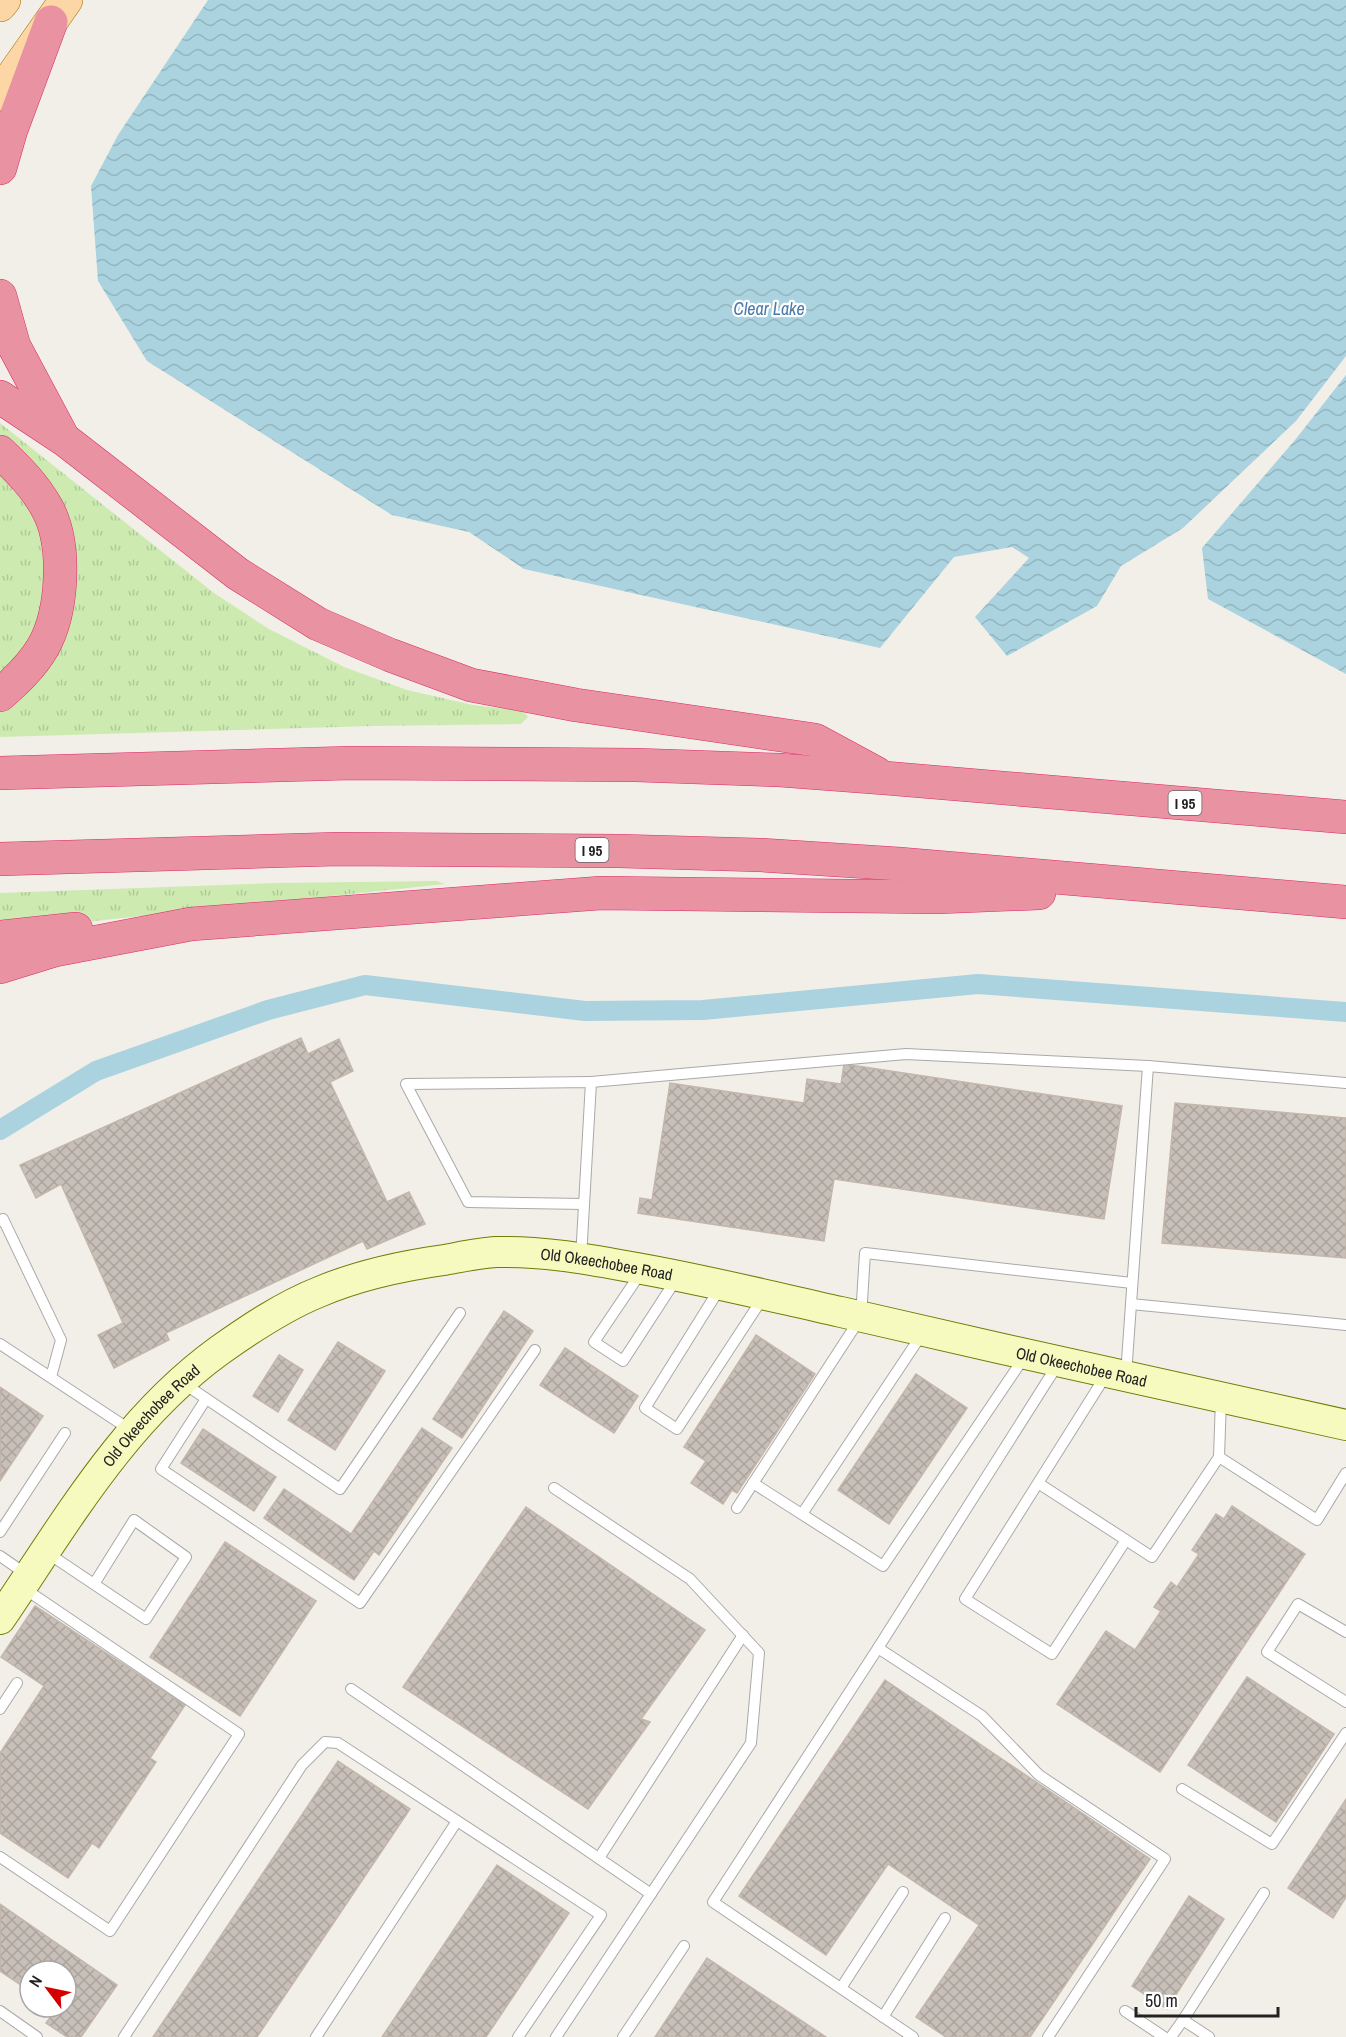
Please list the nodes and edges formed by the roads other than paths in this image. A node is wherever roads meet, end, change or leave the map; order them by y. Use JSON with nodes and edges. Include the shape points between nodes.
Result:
{"nodes":[{"id":1,"x":4,"y":0,"type":"edge"},
{"id":2,"x":0,"y":5,"type":"edge"},
{"id":3,"x":58,"y":11,"type":"edge"},
{"id":4,"x":0,"y":94,"type":"edge"},
{"id":5,"x":0,"y":168,"type":"edge"},
{"id":6,"x":0,"y":296,"type":"edge"},
{"id":7,"x":0,"y":397,"type":"edge"},
{"id":8,"x":65,"y":440,"type":"junction"},
{"id":9,"x":0,"y":452,"type":"edge"},
{"id":10,"x":0,"y":695,"type":"edge"},
{"id":11,"x":0,"y":773,"type":"edge"},
{"id":12,"x":885,"y":778,"type":"junction"},
{"id":13,"x":1346,"y":817,"type":"edge"},
{"id":14,"x":0,"y":859,"type":"edge"},
{"id":15,"x":1182,"y":887,"type":"junction"},
{"id":16,"x":1346,"y":902,"type":"edge"},
{"id":17,"x":191,"y":924,"type":"junction"},
{"id":18,"x":0,"y":938,"type":"edge"},
{"id":19,"x":0,"y":967,"type":"edge"},
{"id":20,"x":1148,"y":1066,"type":"junction"},
{"id":21,"x":591,"y":1082,"type":"junction"},
{"id":22,"x":1346,"y":1083,"type":"edge"},
{"id":23,"x":583,"y":1204,"type":"junction"},
{"id":24,"x":0,"y":1221,"type":"edge"},
{"id":25,"x":580,"y":1258,"type":"junction"},
{"id":26,"x":643,"y":1269,"type":"junction"},
{"id":27,"x":679,"y":1275,"type":"junction"},
{"id":28,"x":1132,"y":1283,"type":"junction"},
{"id":29,"x":721,"y":1285,"type":"junction"},
{"id":30,"x":765,"y":1295,"type":"junction"},
{"id":31,"x":1131,"y":1304,"type":"junction"},
{"id":32,"x":460,"y":1313,"type":"dead end"},
{"id":33,"x":861,"y":1317,"type":"junction"},
{"id":34,"x":1346,"y":1325,"type":"edge"},
{"id":35,"x":924,"y":1331,"type":"junction"},
{"id":36,"x":0,"y":1344,"type":"edge"},
{"id":37,"x":535,"y":1350,"type":"dead end"},
{"id":38,"x":1026,"y":1355,"type":"junction"},
{"id":39,"x":1059,"y":1362,"type":"junction"},
{"id":40,"x":1117,"y":1375,"type":"junction"},
{"id":41,"x":51,"y":1377,"type":"junction"},
{"id":42,"x":180,"y":1381,"type":"junction"},
{"id":43,"x":1221,"y":1397,"type":"junction"},
{"id":44,"x":206,"y":1398,"type":"junction"},
{"id":45,"x":1346,"y":1425,"type":"edge"},
{"id":46,"x":132,"y":1431,"type":"junction"},
{"id":47,"x":65,"y":1433,"type":"dead end"},
{"id":48,"x":1219,"y":1457,"type":"junction"},
{"id":49,"x":1346,"y":1473,"type":"edge"},
{"id":50,"x":753,"y":1483,"type":"junction"},
{"id":51,"x":1038,"y":1483,"type":"junction"},
{"id":52,"x":554,"y":1488,"type":"dead end"},
{"id":53,"x":737,"y":1508,"type":"dead end"},
{"id":54,"x":802,"y":1514,"type":"junction"},
{"id":55,"x":0,"y":1532,"type":"edge"},
{"id":56,"x":1126,"y":1540,"type":"junction"},
{"id":57,"x":0,"y":1556,"type":"edge"},
{"id":58,"x":32,"y":1571,"type":"junction"},
{"id":59,"x":94,"y":1584,"type":"junction"},
{"id":60,"x":0,"y":1619,"type":"edge"},
{"id":61,"x":1346,"y":1632,"type":"edge"},
{"id":62,"x":743,"y":1635,"type":"junction"},
{"id":63,"x":878,"y":1648,"type":"junction"},
{"id":64,"x":17,"y":1683,"type":"dead end"},
{"id":65,"x":351,"y":1689,"type":"dead end"},
{"id":66,"x":1346,"y":1702,"type":"edge"},
{"id":67,"x":0,"y":1708,"type":"edge"},
{"id":68,"x":1346,"y":1733,"type":"edge"},
{"id":69,"x":1182,"y":1789,"type":"dead end"},
{"id":70,"x":457,"y":1821,"type":"junction"},
{"id":71,"x":0,"y":1857,"type":"edge"},
{"id":72,"x":599,"y":1858,"type":"junction"},
{"id":73,"x":903,"y":1892,"type":"dead end"},
{"id":74,"x":1264,"y":1893,"type":"dead end"},
{"id":75,"x":651,"y":1894,"type":"junction"},
{"id":76,"x":945,"y":1918,"type":"dead end"},
{"id":77,"x":684,"y":1946,"type":"dead end"},
{"id":78,"x":841,"y":1988,"type":"junction"},
{"id":79,"x":0,"y":2011,"type":"edge"},
{"id":80,"x":1125,"y":2012,"type":"dead end"},
{"id":81,"x":884,"y":2017,"type":"junction"},
{"id":82,"x":1183,"y":2020,"type":"junction"},
{"id":83,"x":37,"y":2037,"type":"edge"},
{"id":84,"x":124,"y":2037,"type":"edge"},
{"id":85,"x":316,"y":2037,"type":"edge"},
{"id":86,"x":518,"y":2037,"type":"edge"},
{"id":87,"x":556,"y":2037,"type":"edge"},
{"id":88,"x":623,"y":2037,"type":"edge"},
{"id":89,"x":913,"y":2037,"type":"edge"},
{"id":90,"x":1048,"y":2037,"type":"edge"},
{"id":91,"x":1164,"y":2037,"type":"edge"},
{"id":92,"x":1171,"y":2037,"type":"edge"},
{"id":93,"x":1209,"y":2037,"type":"edge"}],
"edges":[{"from":1,"to":2,"type":"main road"},
{"from":3,"to":4,"type":"main road"},
{"from":3,"to":5,"type":"highway"},
{"from":6,"to":8,"type":"highway","via":[[14,346]]},
{"from":7,"to":8,"type":"highway"},
{"from":8,"to":12,"type":"highway","via":[[238,574],[318,624],[383,651],[471,685],[576,705],[814,740]]},
{"from":9,"to":10,"type":"highway","via":[[29,481],[48,510],[57,539],[60,579],[56,611],[43,646]]},
{"from":11,"to":12,"type":"highway","number":"I 95","via":[[288,764],[565,763]]},
{"from":12,"to":13,"type":"highway","number":"I 95"},
{"from":14,"to":15,"type":"highway","number":"I 95","via":[[339,849],[619,851],[760,855]]},
{"from":15,"to":16,"type":"highway","number":"I 95"},
{"from":15,"to":17,"type":"highway","via":[[938,897],[601,893]]},
{"from":17,"to":18,"type":"highway","via":[[55,930]]},
{"from":17,"to":19,"type":"highway","via":[[56,950]]},
{"from":20,"to":21,"type":"lane","via":[[906,1053]]},
{"from":20,"to":22,"type":"lane"},
{"from":20,"to":28,"type":"lane"},
{"from":21,"to":23,"type":"lane"},
{"from":21,"to":23,"type":"lane","via":[[406,1083],[468,1202]]},
{"from":23,"to":25,"type":"lane"},
{"from":24,"to":41,"type":"lane","via":[[3,1219],[61,1340]]},
{"from":25,"to":26,"type":"street","name":"Old Okeechobee Road"},
{"from":25,"to":42,"type":"street","name":"Old Okeechobee Road","via":[[495,1252],[371,1274],[317,1292],[267,1319]]},
{"from":26,"to":27,"type":"street","name":"Old Okeechobee Road"},
{"from":26,"to":27,"type":"lane","via":[[594,1342],[623,1361]]},
{"from":27,"to":29,"type":"street","name":"Old Okeechobee Road"},
{"from":28,"to":31,"type":"lane"},
{"from":28,"to":33,"type":"lane","via":[[865,1253]]},
{"from":29,"to":30,"type":"street","name":"Old Okeechobee Road"},
{"from":29,"to":30,"type":"lane","via":[[645,1408],[677,1429]]},
{"from":30,"to":33,"type":"street","name":"Old Okeechobee Road"},
{"from":31,"to":34,"type":"lane"},
{"from":31,"to":40,"type":"lane"},
{"from":32,"to":44,"type":"lane","via":[[340,1489]]},
{"from":33,"to":35,"type":"street","name":"Old Okeechobee Road"},
{"from":33,"to":50,"type":"lane"},
{"from":35,"to":38,"type":"street","name":"Old Okeechobee Road"},
{"from":35,"to":54,"type":"lane"},
{"from":36,"to":41,"type":"lane"},
{"from":37,"to":44,"type":"lane","via":[[360,1603],[161,1469]]},
{"from":38,"to":39,"type":"street","name":"Old Okeechobee Road"},
{"from":38,"to":54,"type":"lane","via":[[883,1566]]},
{"from":39,"to":40,"type":"street","name":"Old Okeechobee Road"},
{"from":39,"to":63,"type":"lane"},
{"from":40,"to":43,"type":"street","name":"Old Okeechobee Road"},
{"from":40,"to":51,"type":"lane"},
{"from":41,"to":46,"type":"lane"},
{"from":42,"to":44,"type":"lane"},
{"from":42,"to":46,"type":"street","name":"Old Okeechobee Road"},
{"from":43,"to":45,"type":"street","name":"Old Okeechobee Road"},
{"from":43,"to":48,"type":"lane"},
{"from":46,"to":58,"type":"street","name":"Old Okeechobee Road"},
{"from":47,"to":55,"type":"lane"},
{"from":48,"to":49,"type":"lane","via":[[1317,1520]]},
{"from":48,"to":56,"type":"lane","via":[[1152,1557]]},
{"from":50,"to":53,"type":"lane"},
{"from":50,"to":54,"type":"lane"},
{"from":51,"to":56,"type":"lane"},
{"from":51,"to":56,"type":"lane","via":[[964,1599],[1052,1654]]},
{"from":52,"to":62,"type":"lane","via":[[690,1580]]},
{"from":57,"to":58,"type":"lane"},
{"from":58,"to":59,"type":"lane"},
{"from":58,"to":60,"type":"street","name":"Old Okeechobee Road"},
{"from":58,"to":71,"type":"lane","via":[[239,1734],[110,1931]]},
{"from":59,"to":59,"type":"lane","via":[[146,1619],[186,1557],[134,1520]]},
{"from":61,"to":66,"type":"lane","via":[[1299,1604],[1267,1652]]},
{"from":62,"to":72,"type":"lane"},
{"from":62,"to":75,"type":"lane","via":[[759,1653],[751,1743]]},
{"from":63,"to":78,"type":"lane","via":[[713,1902]]},
{"from":63,"to":90,"type":"lane","via":[[982,1716],[1039,1775],[1165,1859]]},
{"from":64,"to":67,"type":"lane"},
{"from":65,"to":72,"type":"lane"},
{"from":68,"to":69,"type":"lane","via":[[1272,1844]]},
{"from":70,"to":84,"type":"lane","via":[[338,1743],[325,1742],[302,1765]]},
{"from":70,"to":85,"type":"lane"},
{"from":70,"to":86,"type":"lane","via":[[601,1915]]},
{"from":72,"to":75,"type":"lane"},
{"from":73,"to":78,"type":"lane"},
{"from":74,"to":82,"type":"lane"},
{"from":75,"to":87,"type":"lane"},
{"from":76,"to":81,"type":"lane"},
{"from":77,"to":88,"type":"lane"},
{"from":78,"to":81,"type":"lane"},
{"from":79,"to":83,"type":"lane"},
{"from":80,"to":91,"type":"lane"},
{"from":81,"to":89,"type":"lane"},
{"from":82,"to":92,"type":"lane"},
{"from":82,"to":93,"type":"lane"}]}
